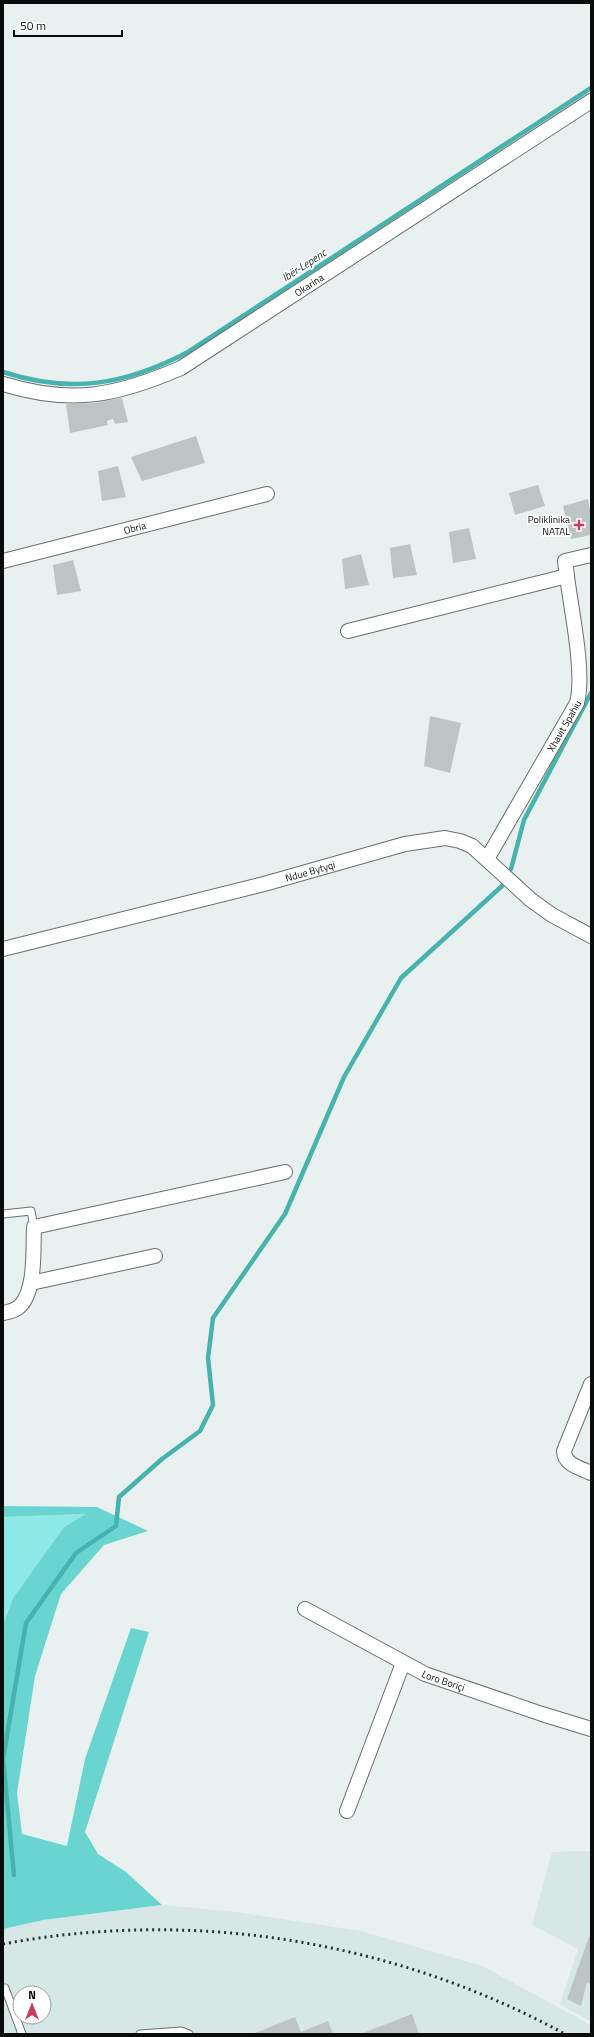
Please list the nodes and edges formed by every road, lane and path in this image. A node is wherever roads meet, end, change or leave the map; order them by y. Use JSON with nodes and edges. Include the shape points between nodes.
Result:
{"nodes":[{"id":1,"x":591,"y":101,"type":"edge"},
{"id":2,"x":3,"y":384,"type":"edge"},
{"id":3,"x":267,"y":494,"type":"dead end"},
{"id":4,"x":591,"y":555,"type":"edge"},
{"id":5,"x":3,"y":561,"type":"edge"},
{"id":6,"x":566,"y":576,"type":"junction"},
{"id":7,"x":348,"y":631,"type":"dead end"},
{"id":8,"x":487,"y":859,"type":"junction"},
{"id":9,"x":591,"y":936,"type":"edge"},
{"id":10,"x":3,"y":949,"type":"edge"},
{"id":11,"x":285,"y":1172,"type":"dead end"},
{"id":12,"x":3,"y":1214,"type":"edge"},
{"id":13,"x":34,"y":1227,"type":"junction"},
{"id":14,"x":155,"y":1256,"type":"dead end"},
{"id":15,"x":31,"y":1283,"type":"junction"},
{"id":16,"x":3,"y":1314,"type":"edge"},
{"id":17,"x":591,"y":1384,"type":"edge"},
{"id":18,"x":591,"y":1473,"type":"edge"},
{"id":19,"x":305,"y":1610,"type":"dead end"},
{"id":20,"x":402,"y":1663,"type":"junction"},
{"id":21,"x":591,"y":1729,"type":"edge"},
{"id":22,"x":347,"y":1811,"type":"dead end"},
{"id":23,"x":3,"y":1989,"type":"edge"},
{"id":24,"x":22,"y":2034,"type":"edge"},
{"id":25,"x":140,"y":2034,"type":"edge"},
{"id":26,"x":189,"y":2034,"type":"edge"}],
"edges":[{"from":1,"to":2,"type":"street","name":"Okarina","via":[[182,368],[154,380],[100,395],[49,395]]},
{"from":3,"to":5,"type":"street","name":"Obria"},
{"from":4,"to":6,"type":"street","name":"Xhavit Spahiu","via":[[566,561]]},
{"from":6,"to":7,"type":"street"},
{"from":6,"to":8,"type":"street","name":"Xhavit Spahiu","via":[[579,667],[580,692],[572,713]]},
{"from":8,"to":9,"type":"street","name":"Ndue Bytyqi","via":[[531,900],[552,915]]},
{"from":8,"to":10,"type":"street","name":"Ndue Bytyqi","via":[[472,846],[445,838],[405,844],[264,884]]},
{"from":11,"to":13,"type":"street"},
{"from":12,"to":13,"type":"lane","via":[[32,1211]]},
{"from":13,"to":15,"type":"street"},
{"from":14,"to":15,"type":"street"},
{"from":15,"to":16,"type":"street","via":[[26,1298],[19,1307]]},
{"from":17,"to":18,"type":"street","via":[[564,1452],[566,1461]]},
{"from":19,"to":20,"type":"street","name":"Loro Boriçi"},
{"from":20,"to":21,"type":"street","name":"Loro Boriçi","via":[[425,1674]]},
{"from":20,"to":22,"type":"street"},
{"from":23,"to":24,"type":"lane","via":[[5,1988]]},
{"from":25,"to":26,"type":"lane","via":[[182,2031]]}]}
